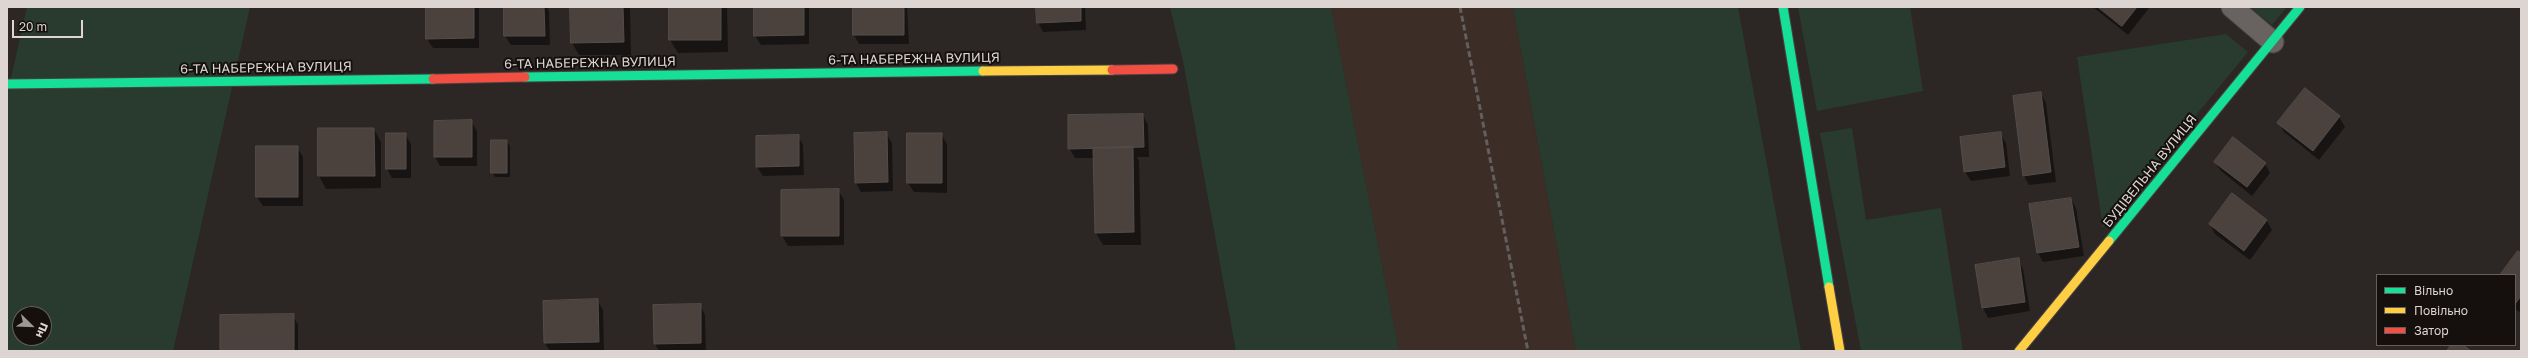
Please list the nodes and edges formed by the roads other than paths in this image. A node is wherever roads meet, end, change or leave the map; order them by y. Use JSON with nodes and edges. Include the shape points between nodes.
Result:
{"nodes":[{"id":1,"x":1783,"y":7,"type":"edge"},
{"id":2,"x":2232,"y":7,"type":"edge"},
{"id":3,"x":2300,"y":7,"type":"edge"},
{"id":4,"x":2272,"y":42,"type":"junction"},
{"id":5,"x":1173,"y":69,"type":"dead end"},
{"id":6,"x":7,"y":84,"type":"edge"},
{"id":7,"x":1840,"y":351,"type":"edge"},
{"id":8,"x":2019,"y":351,"type":"edge"}],
"edges":[{"from":1,"to":7,"type":"street"},
{"from":2,"to":4,"type":"street"},
{"from":3,"to":4,"type":"street","name":"БУДІВЕЛЬНА ВУЛИЦЯ"},
{"from":4,"to":8,"type":"street","name":"БУДІВЕЛЬНА ВУЛИЦЯ"},
{"from":5,"to":6,"type":"street","name":"6-ТА НАБЕРЕЖНА ВУЛИЦЯ"}]}
